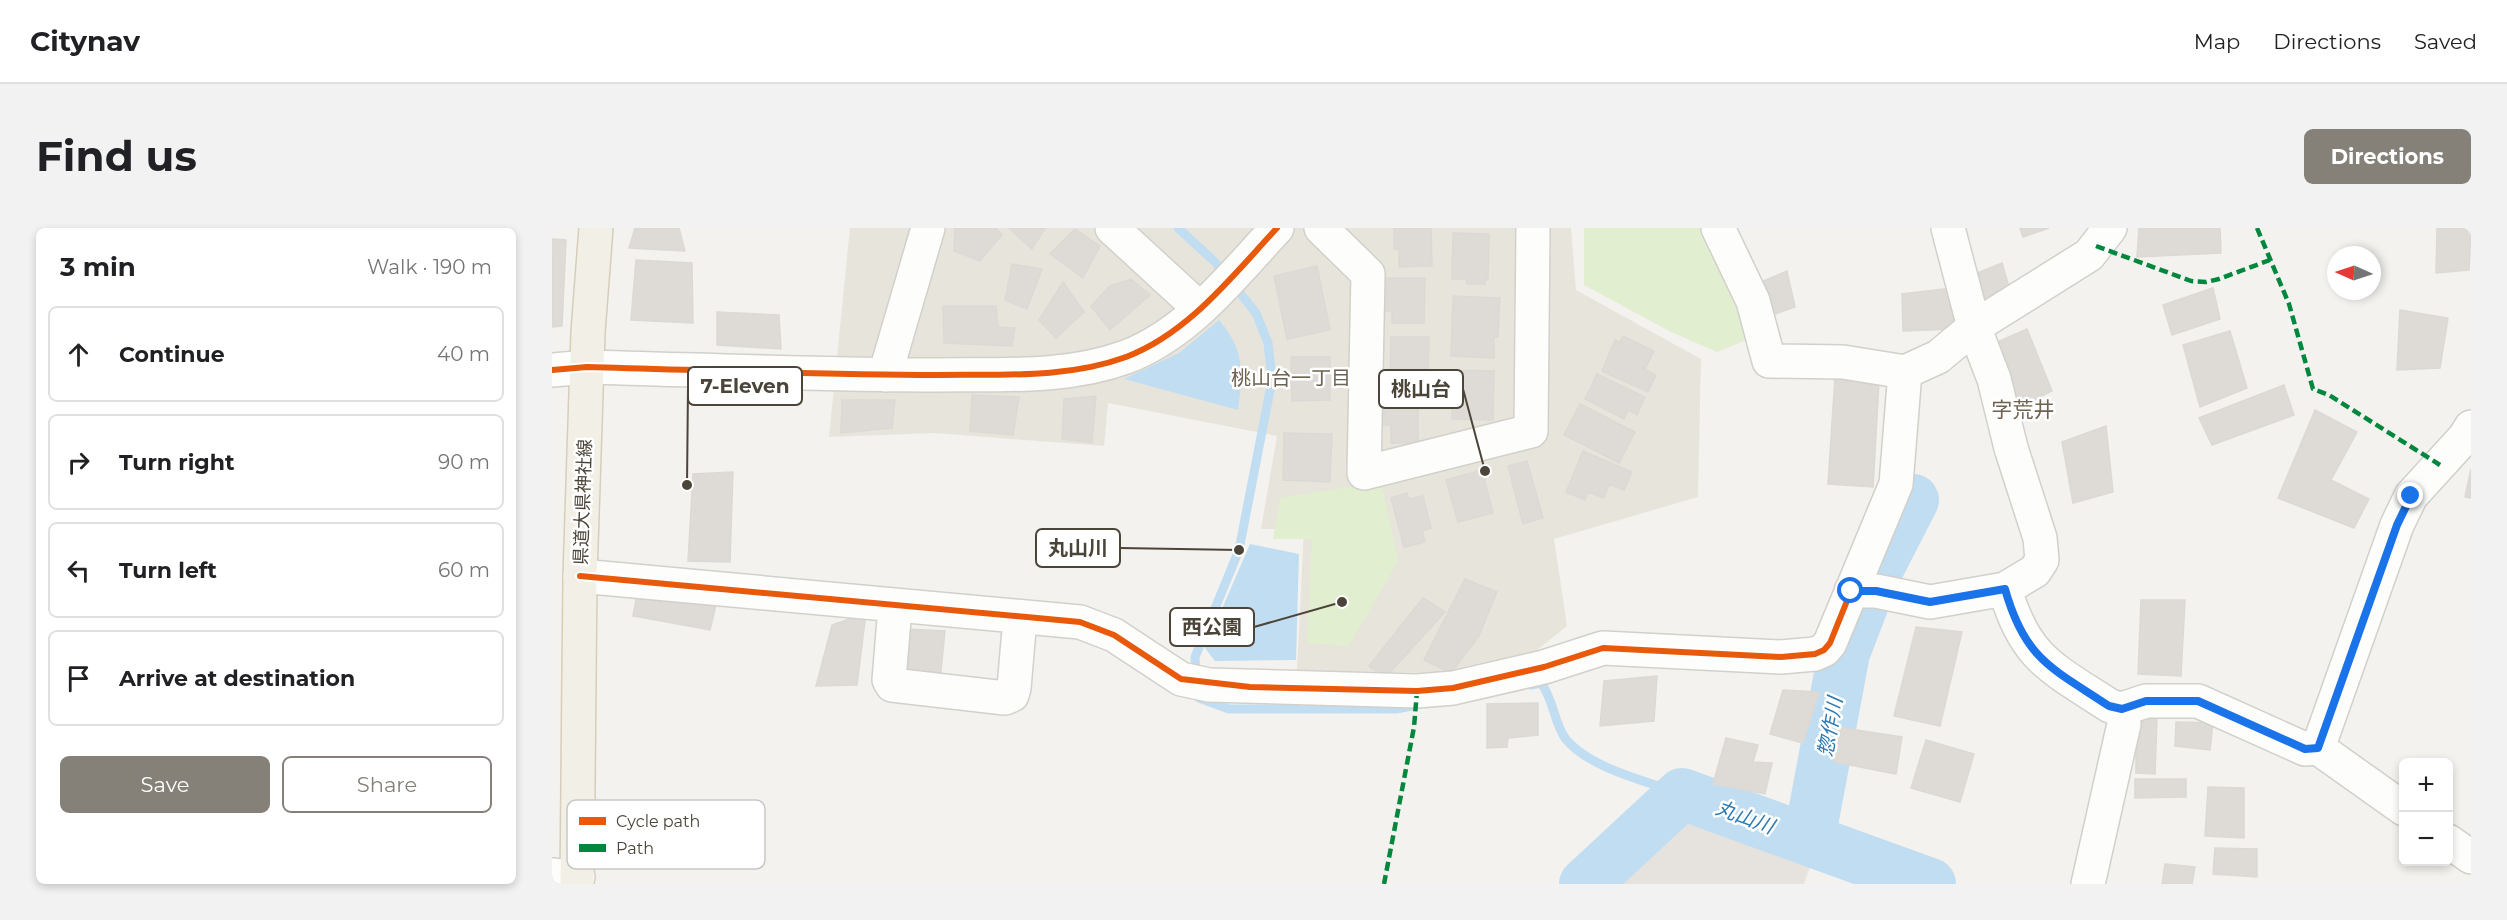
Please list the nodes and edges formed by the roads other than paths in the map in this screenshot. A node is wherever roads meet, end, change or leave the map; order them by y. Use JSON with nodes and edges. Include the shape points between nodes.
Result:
{"nodes":[{"id":1,"x":596,"y":228,"type":"edge"},
{"id":2,"x":928,"y":228,"type":"edge"},
{"id":3,"x":1112,"y":228,"type":"edge"},
{"id":4,"x":1278,"y":228,"type":"edge"},
{"id":5,"x":1321,"y":228,"type":"edge"},
{"id":6,"x":1533,"y":228,"type":"edge"},
{"id":7,"x":1718,"y":228,"type":"edge"},
{"id":8,"x":1948,"y":228,"type":"edge"},
{"id":9,"x":2110,"y":228,"type":"edge"},
{"id":10,"x":1200,"y":309,"type":"junction"},
{"id":11,"x":1974,"y":327,"type":"junction"},
{"id":12,"x":587,"y":367,"type":"junction"},
{"id":13,"x":552,"y":370,"type":"edge"},
{"id":14,"x":1905,"y":372,"type":"junction"},
{"id":15,"x":885,"y":375,"type":"junction"},
{"id":16,"x":2471,"y":427,"type":"edge"},
{"id":17,"x":580,"y":576,"type":"junction"},
{"id":18,"x":2005,"y":589,"type":"junction"},
{"id":19,"x":1864,"y":591,"type":"junction"},
{"id":20,"x":895,"y":607,"type":"junction"},
{"id":21,"x":1020,"y":618,"type":"junction"},
{"id":22,"x":2122,"y":709,"type":"junction"},
{"id":23,"x":2318,"y":748,"type":"junction"},
{"id":24,"x":572,"y":800,"type":"edge"},
{"id":25,"x":2399,"y":806,"type":"edge"},
{"id":26,"x":2453,"y":844,"type":"edge"},
{"id":27,"x":2471,"y":857,"type":"edge"},
{"id":28,"x":2088,"y":884,"type":"edge"}],
"edges":[{"from":1,"to":12,"type":"main road","name":"県道大県神社線"},
{"from":2,"to":15,"type":"street"},
{"from":3,"to":10,"type":"street"},
{"from":4,"to":10,"type":"street"},
{"from":5,"to":6,"type":"street","via":[[1368,274],[1364,473],[1531,430]]},
{"from":7,"to":14,"type":"street","via":[[1753,301],[1769,361],[1843,362]]},
{"from":8,"to":11,"type":"street"},
{"from":9,"to":11,"type":"street","via":[[2089,255]]},
{"from":10,"to":15,"type":"street","via":[[1170,334],[1127,356],[1092,367],[1039,374]]},
{"from":11,"to":14,"type":"street","via":[[1938,357]]},
{"from":11,"to":18,"type":"street","via":[[1994,379],[2043,560],[2035,571]]},
{"from":12,"to":13,"type":"street"},
{"from":12,"to":15,"type":"street"},
{"from":12,"to":17,"type":"main road","name":"県道大県神社線"},
{"from":14,"to":19,"type":"street","via":[[1896,484]]},
{"from":16,"to":23,"type":"street","via":[[2411,496],[2397,525]]},
{"from":17,"to":20,"type":"street"},
{"from":17,"to":24,"type":"main road","name":"県道大県神社線"},
{"from":18,"to":19,"type":"street","via":[[1930,602]]},
{"from":18,"to":22,"type":"street","via":[[2013,620],[2039,658],[2109,706]]},
{"from":19,"to":21,"type":"street","via":[[1830,643],[1815,654],[1781,657],[1603,648],[1544,667],[1453,688],[1417,691],[1311,675],[1195,682],[1098,627]]},
{"from":20,"to":21,"type":"street"},
{"from":20,"to":21,"type":"street","via":[[889,680],[892,685],[1005,698],[1014,688]]},
{"from":22,"to":23,"type":"street","via":[[2146,701],[2198,701],[2305,749]]},
{"from":22,"to":28,"type":"street","via":[[2124,724]]},
{"from":23,"to":25,"type":"street"},
{"from":26,"to":27,"type":"street"}]}
